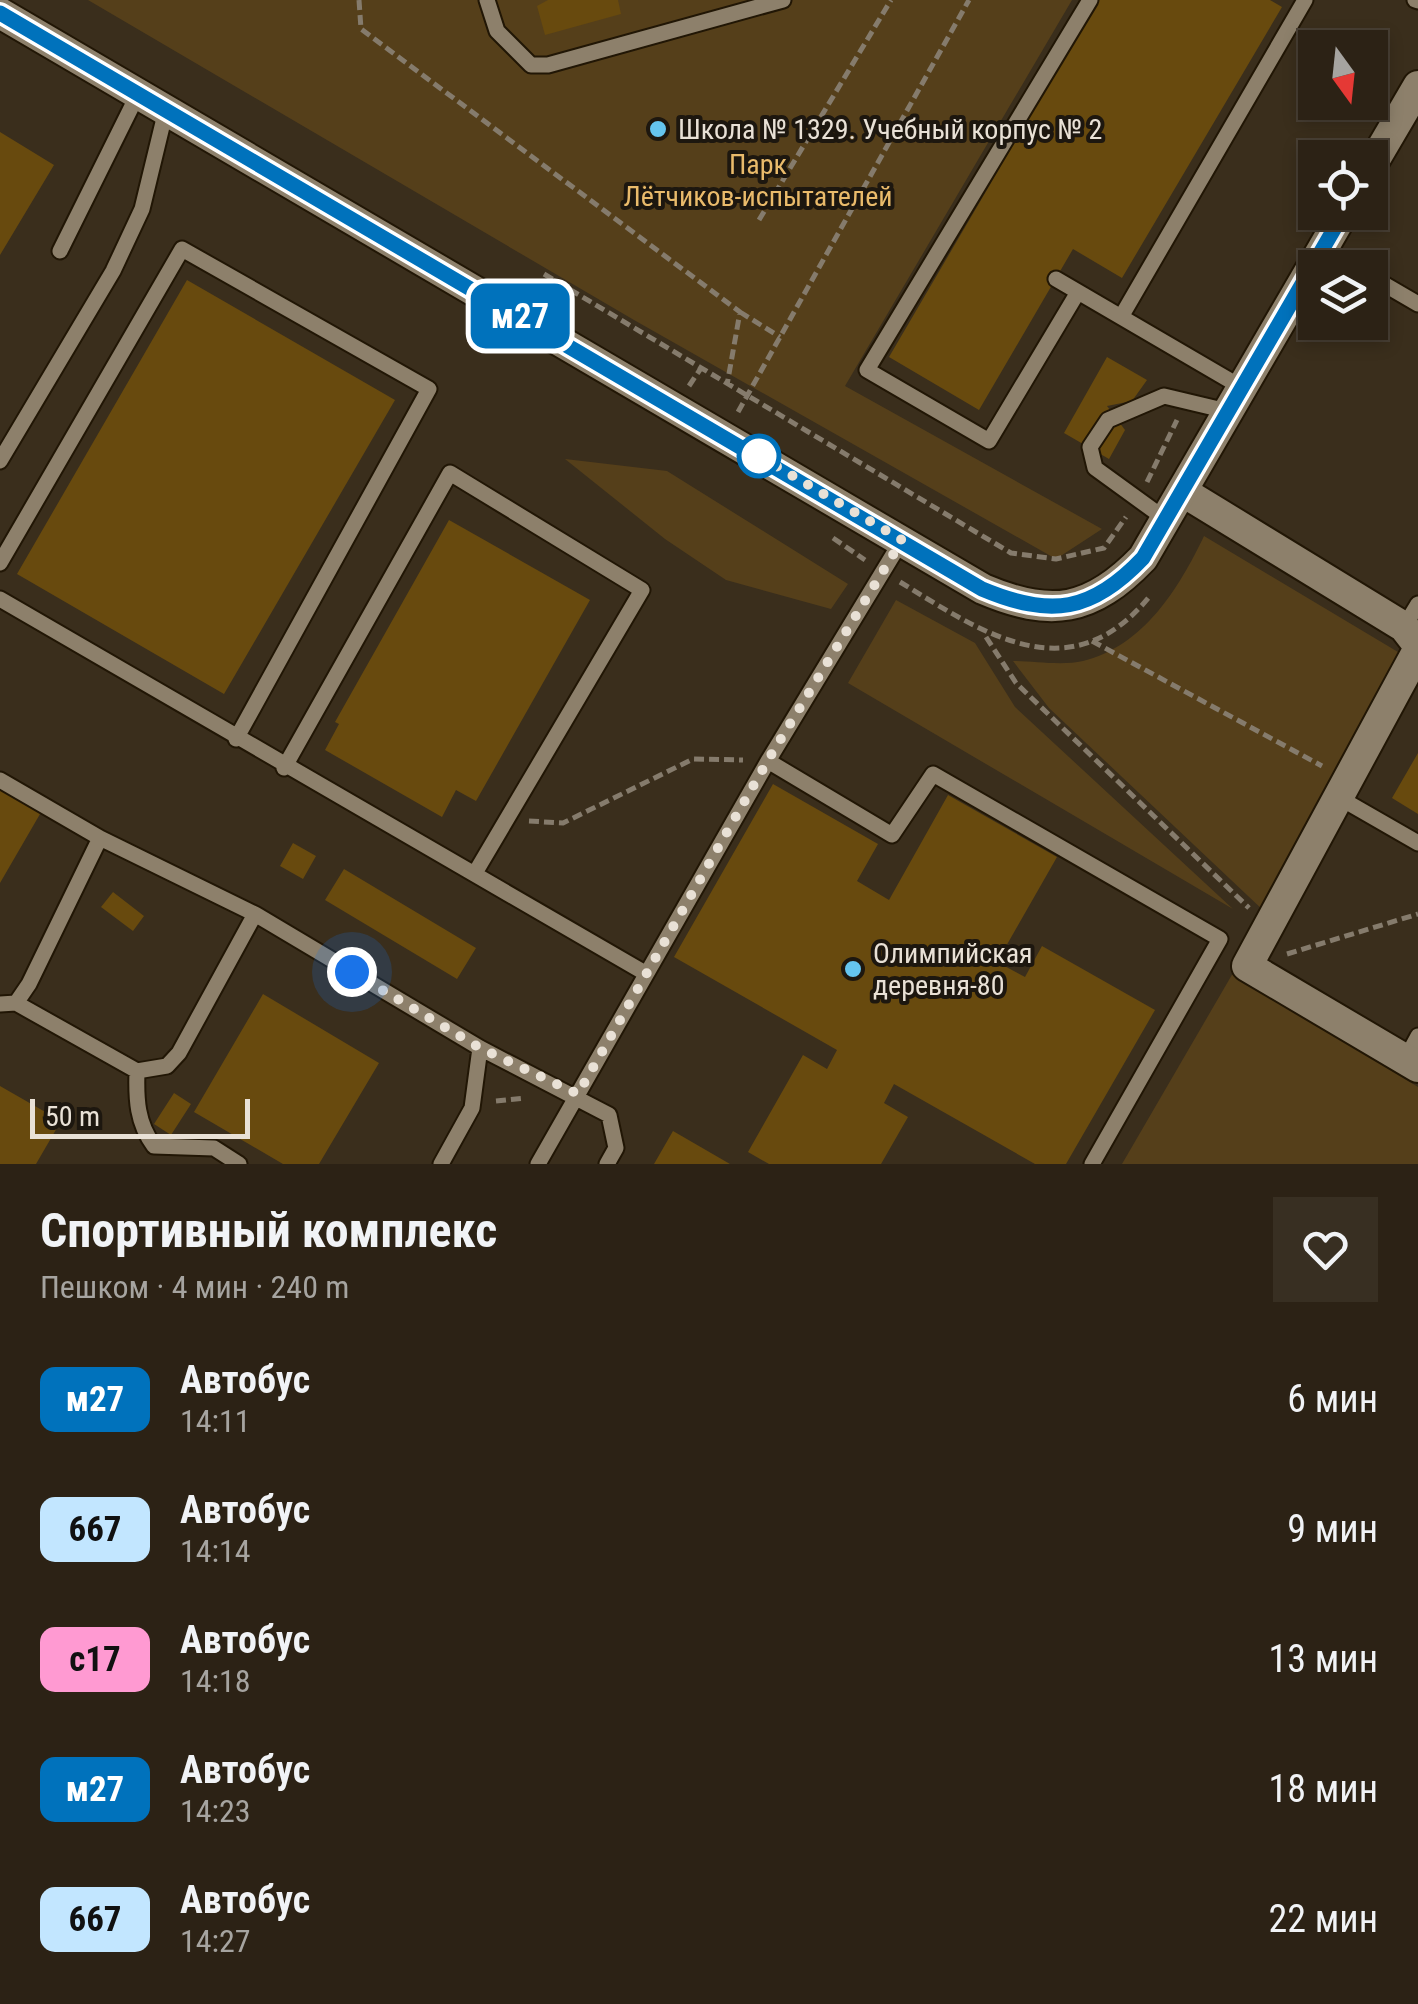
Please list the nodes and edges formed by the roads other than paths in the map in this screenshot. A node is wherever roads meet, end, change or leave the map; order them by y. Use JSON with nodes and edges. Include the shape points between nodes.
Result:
{"nodes":[{"id":1,"x":488,"y":0,"type":"edge"},
{"id":2,"x":783,"y":0,"type":"edge"},
{"id":3,"x":1090,"y":0,"type":"edge"},
{"id":4,"x":1304,"y":0,"type":"edge"},
{"id":5,"x":0,"y":14,"type":"edge"},
{"id":6,"x":138,"y":94,"type":"junction"},
{"id":7,"x":1415,"y":98,"type":"edge"},
{"id":8,"x":166,"y":110,"type":"junction"},
{"id":9,"x":1388,"y":140,"type":"edge"},
{"id":10,"x":1334,"y":230,"type":"edge"},
{"id":11,"x":1324,"y":248,"type":"junction"},
{"id":12,"x":60,"y":250,"type":"dead end"},
{"id":13,"x":1327,"y":250,"type":"edge"},
{"id":14,"x":1056,"y":279,"type":"dead end"},
{"id":15,"x":1388,"y":286,"type":"edge"},
{"id":16,"x":1078,"y":292,"type":"junction"},
{"id":17,"x":1418,"y":304,"type":"edge"},
{"id":18,"x":1122,"y":317,"type":"junction"},
{"id":19,"x":1234,"y":399,"type":"junction"},
{"id":20,"x":0,"y":461,"type":"edge"},
{"id":21,"x":1185,"y":493,"type":"junction"},
{"id":22,"x":1168,"y":520,"type":"junction"},
{"id":23,"x":902,"y":540,"type":"junction"},
{"id":24,"x":0,"y":563,"type":"edge"},
{"id":25,"x":0,"y":600,"type":"edge"},
{"id":26,"x":1414,"y":632,"type":"edge"},
{"id":27,"x":236,"y":739,"type":"junction"},
{"id":28,"x":768,"y":760,"type":"junction"},
{"id":29,"x":284,"y":768,"type":"junction"},
{"id":30,"x":0,"y":780,"type":"edge"},
{"id":31,"x":1343,"y":789,"type":"junction"},
{"id":32,"x":100,"y":838,"type":"junction"},
{"id":33,"x":1418,"y":843,"type":"edge"},
{"id":34,"x":474,"y":873,"type":"junction"},
{"id":35,"x":255,"y":914,"type":"junction"},
{"id":36,"x":645,"y":973,"type":"junction"},
{"id":37,"x":8,"y":1004,"type":"edge"},
{"id":38,"x":480,"y":1048,"type":"junction"},
{"id":39,"x":1414,"y":1054,"type":"edge"},
{"id":40,"x":137,"y":1071,"type":"junction"},
{"id":41,"x":578,"y":1094,"type":"junction"},
{"id":42,"x":239,"y":1164,"type":"edge"},
{"id":43,"x":442,"y":1164,"type":"edge"},
{"id":44,"x":538,"y":1164,"type":"edge"},
{"id":45,"x":607,"y":1164,"type":"edge"},
{"id":46,"x":1092,"y":1164,"type":"edge"}],
"edges":[{"from":1,"to":2,"type":"lane","via":[[497,32],[530,65],[548,65]]},
{"from":3,"to":16,"type":"lane","via":[[867,370],[989,441]]},
{"from":4,"to":18,"type":"lane"},
{"from":5,"to":6,"type":"street"},
{"from":6,"to":8,"type":"street"},
{"from":6,"to":12,"type":"lane"},
{"from":7,"to":9,"type":"street"},
{"from":8,"to":20,"type":"lane","via":[[142,209],[113,271]]},
{"from":8,"to":23,"type":"street"},
{"from":10,"to":11,"type":"street"},
{"from":11,"to":13,"type":"lane"},
{"from":11,"to":19,"type":"street"},
{"from":14,"to":16,"type":"lane"},
{"from":15,"to":17,"type":"lane"},
{"from":16,"to":18,"type":"lane"},
{"from":18,"to":19,"type":"lane"},
{"from":19,"to":21,"type":"street"},
{"from":19,"to":22,"type":"lane","via":[[1164,396],[1108,420],[1090,446],[1095,468]]},
{"from":21,"to":22,"type":"street"},
{"from":21,"to":26,"type":"street"},
{"from":22,"to":23,"type":"street","via":[[1122,580],[1098,596],[1060,607],[1020,605],[982,589]]},
{"from":23,"to":28,"type":"lane"},
{"from":24,"to":27,"type":"lane","via":[[182,249],[430,389]]},
{"from":25,"to":27,"type":"lane"},
{"from":26,"to":31,"type":"street"},
{"from":27,"to":29,"type":"lane"},
{"from":28,"to":36,"type":"lane"},
{"from":28,"to":46,"type":"lane","via":[[892,835],[933,774],[1220,938]]},
{"from":29,"to":34,"type":"lane"},
{"from":29,"to":34,"type":"lane","via":[[450,473],[642,590]]},
{"from":30,"to":32,"type":"lane"},
{"from":31,"to":33,"type":"lane"},
{"from":31,"to":39,"type":"street","via":[[1247,966]]},
{"from":32,"to":35,"type":"lane"},
{"from":32,"to":37,"type":"lane"},
{"from":34,"to":36,"type":"lane"},
{"from":35,"to":38,"type":"lane"},
{"from":35,"to":40,"type":"lane","via":[[179,1054],[167,1066]]},
{"from":36,"to":41,"type":"lane"},
{"from":37,"to":40,"type":"lane"},
{"from":38,"to":41,"type":"lane"},
{"from":38,"to":43,"type":"lane","via":[[472,1108]]},
{"from":40,"to":42,"type":"lane","via":[[142,1130],[154,1146],[214,1148]]},
{"from":41,"to":44,"type":"lane"},
{"from":41,"to":45,"type":"lane","via":[[609,1115],[616,1148]]}]}
